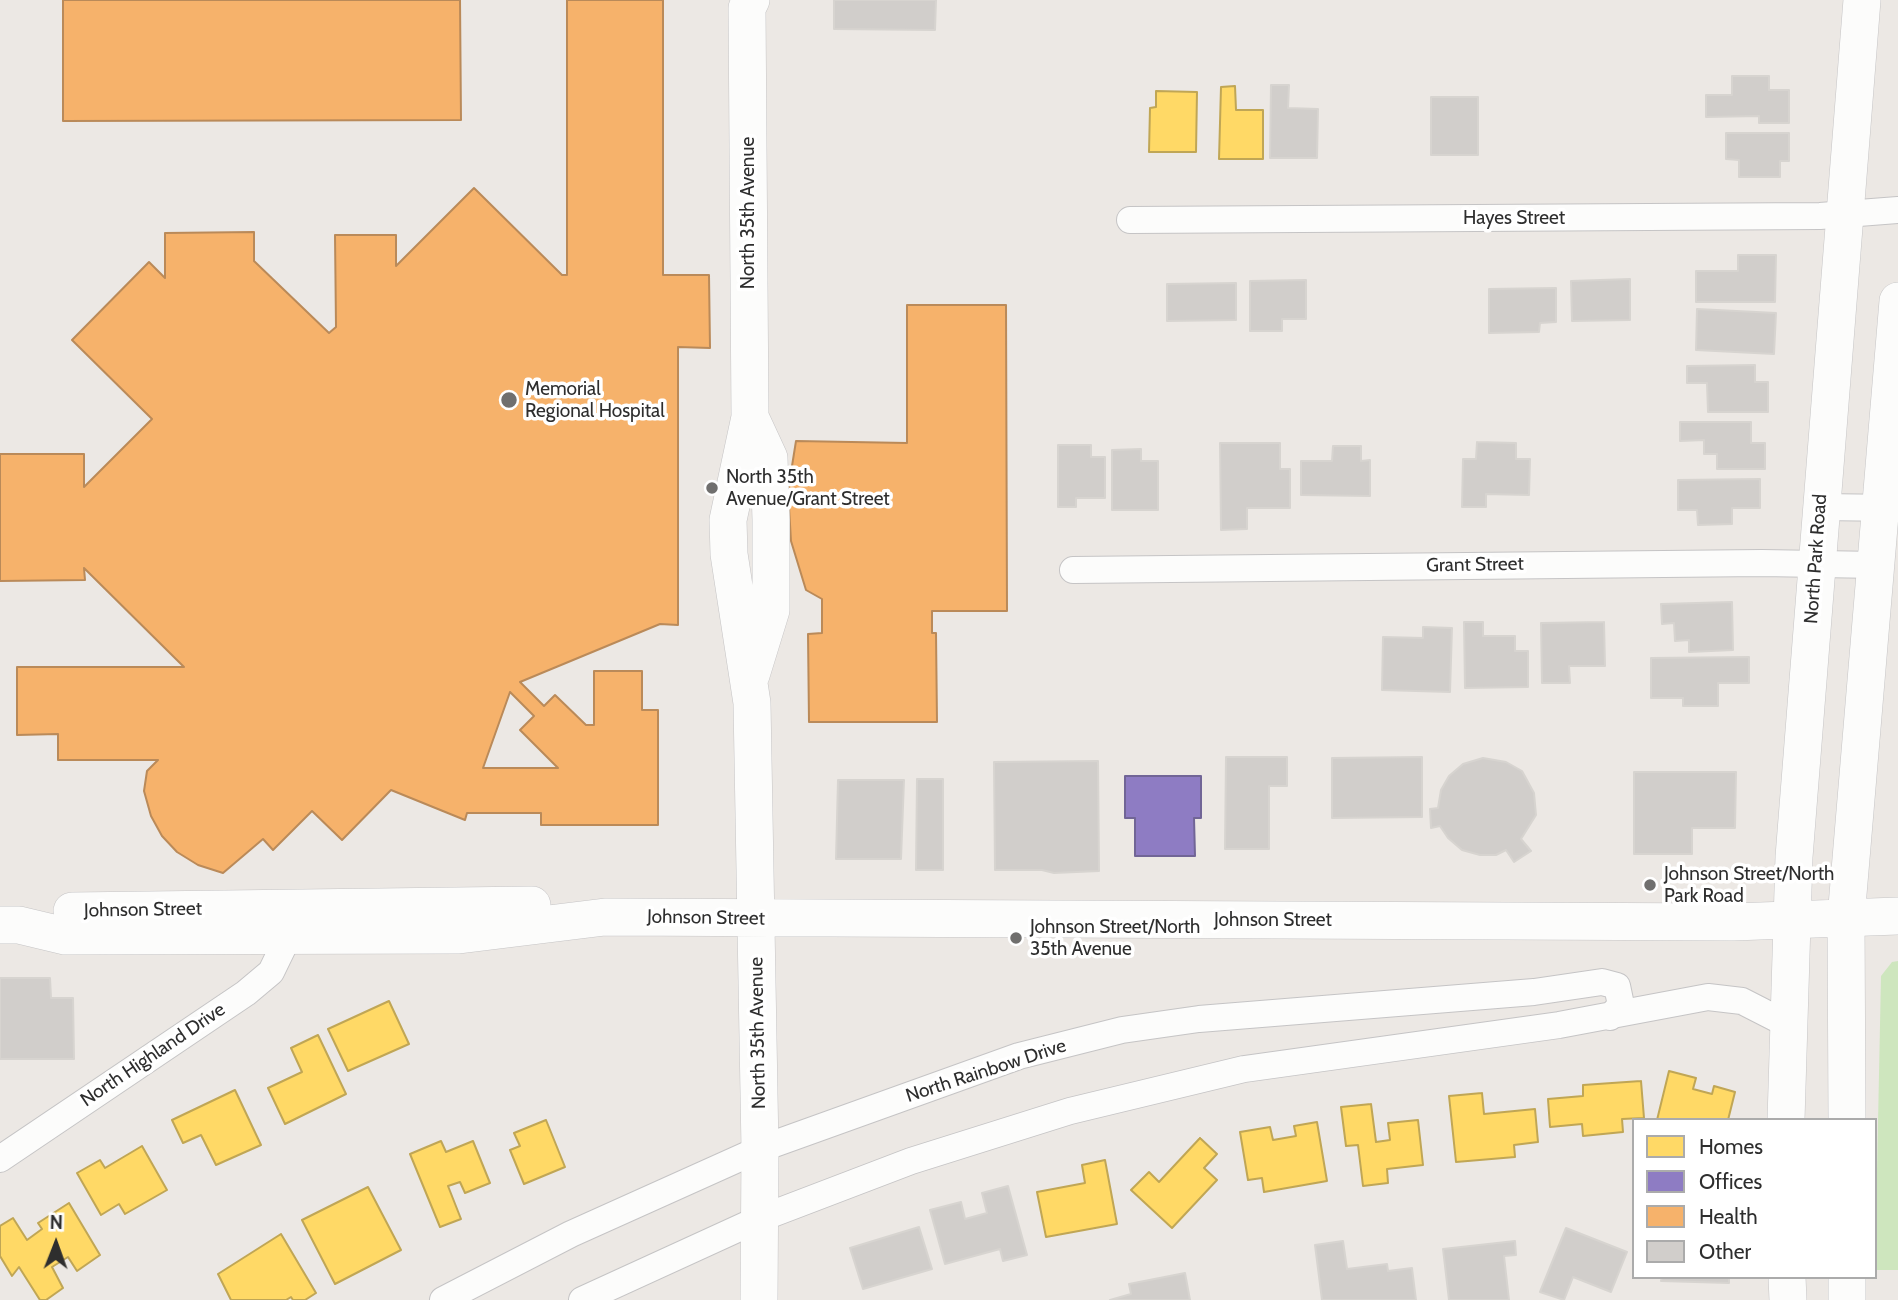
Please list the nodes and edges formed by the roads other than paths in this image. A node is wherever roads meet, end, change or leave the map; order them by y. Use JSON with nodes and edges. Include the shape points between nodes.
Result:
{"nodes":[{"id":1,"x":1861,"y":0,"type":"edge"},
{"id":2,"x":747,"y":3,"type":"edge"},
{"id":3,"x":1898,"y":210,"type":"edge"},
{"id":4,"x":1844,"y":213,"type":"junction"},
{"id":5,"x":1130,"y":220,"type":"dead end"},
{"id":6,"x":1898,"y":301,"type":"edge"},
{"id":7,"x":1820,"y":508,"type":"junction"},
{"id":8,"x":1890,"y":508,"type":"edge"},
{"id":9,"x":1816,"y":563,"type":"junction"},
{"id":10,"x":1877,"y":565,"type":"junction"},
{"id":11,"x":1073,"y":570,"type":"dead end"},
{"id":12,"x":1898,"y":916,"type":"edge"},
{"id":13,"x":605,"y":917,"type":"junction"},
{"id":14,"x":1846,"y":918,"type":"junction"},
{"id":15,"x":756,"y":919,"type":"junction"},
{"id":16,"x":1791,"y":920,"type":"junction"},
{"id":17,"x":9,"y":925,"type":"edge"},
{"id":18,"x":289,"y":935,"type":"junction"},
{"id":19,"x":1610,"y":1017,"type":"junction"},
{"id":20,"x":1787,"y":1024,"type":"junction"},
{"id":21,"x":1787,"y":1118,"type":"edge"},
{"id":22,"x":1847,"y":1118,"type":"edge"},
{"id":23,"x":760,"y":1149,"type":"junction"},
{"id":24,"x":0,"y":1160,"type":"edge"},
{"id":25,"x":759,"y":1219,"type":"junction"},
{"id":26,"x":1787,"y":1279,"type":"edge"},
{"id":27,"x":1847,"y":1279,"type":"edge"},
{"id":28,"x":443,"y":1300,"type":"edge"},
{"id":29,"x":582,"y":1300,"type":"edge"},
{"id":30,"x":760,"y":1300,"type":"edge"},
{"id":31,"x":1788,"y":1300,"type":"edge"},
{"id":32,"x":1847,"y":1300,"type":"edge"}],
"edges":[{"from":1,"to":4,"type":"street","name":"North Park Road"},
{"from":2,"to":15,"type":"street","name":"North 35th Avenue","via":[[750,417],[728,520],[752,703]]},
{"from":3,"to":4,"type":"street","name":"Hayes Street"},
{"from":4,"to":5,"type":"street","name":"Hayes Street"},
{"from":4,"to":7,"type":"street","name":"North Park Road"},
{"from":6,"to":8,"type":"street"},
{"from":7,"to":8,"type":"street"},
{"from":7,"to":9,"type":"street","name":"North Park Road"},
{"from":8,"to":10,"type":"street"},
{"from":9,"to":10,"type":"street","name":"Grant Street"},
{"from":9,"to":11,"type":"street","name":"Grant Street"},
{"from":9,"to":16,"type":"street","name":"North Park Road"},
{"from":10,"to":14,"type":"street"},
{"from":12,"to":14,"type":"street","name":"Johnson Street"},
{"from":13,"to":15,"type":"street","name":"Johnson Street"},
{"from":13,"to":17,"type":"street","name":"Johnson Street","via":[[534,905],[235,908],[69,911]]},
{"from":13,"to":18,"type":"street","name":"Johnson Street","via":[[459,935]]},
{"from":14,"to":16,"type":"street","name":"Johnson Street"},
{"from":14,"to":22,"type":"street"},
{"from":15,"to":16,"type":"street","name":"Johnson Street"},
{"from":15,"to":23,"type":"street","name":"North 35th Avenue"},
{"from":16,"to":20,"type":"street","name":"North Park Road"},
{"from":17,"to":18,"type":"street","name":"Johnson Street","via":[[65,936]]},
{"from":18,"to":24,"type":"street","name":"North Highland Drive","via":[[271,972],[246,993]]},
{"from":19,"to":20,"type":"street","via":[[1721,997],[1742,1001]]},
{"from":19,"to":23,"type":"street","name":"North Rainbow Drive","via":[[1620,1005],[1617,986],[1602,982],[1122,1030],[1019,1056]]},
{"from":19,"to":25,"type":"street","via":[[1231,1072],[1070,1111],[911,1161]]},
{"from":20,"to":21,"type":"street","name":"North Park Road"},
{"from":23,"to":25,"type":"street","name":"North 35th Avenue"},
{"from":23,"to":28,"type":"street","name":"North Rainbow Drive","via":[[571,1234]]},
{"from":25,"to":29,"type":"street"},
{"from":25,"to":30,"type":"street","name":"North 35th Avenue"},
{"from":26,"to":31,"type":"street"},
{"from":27,"to":32,"type":"street"}]}
